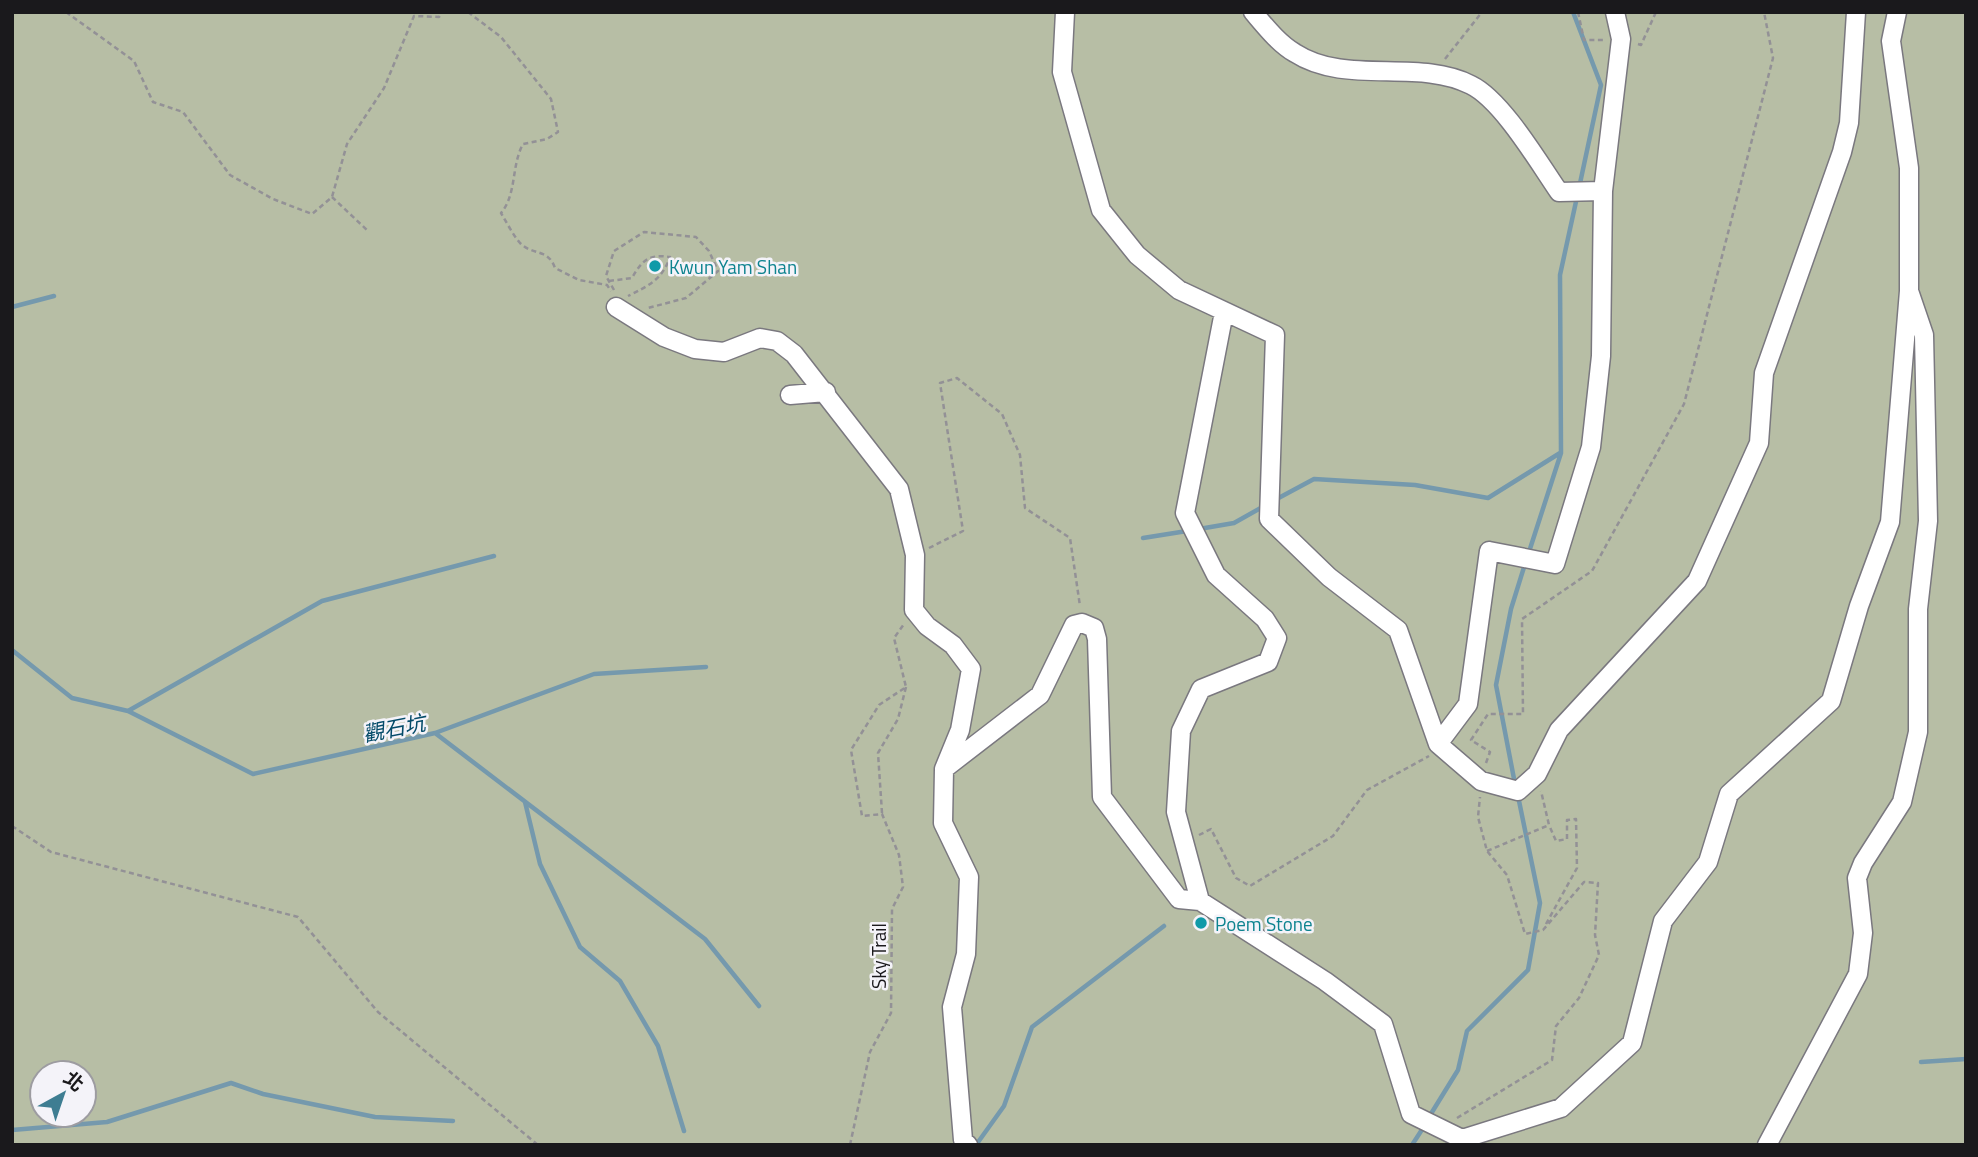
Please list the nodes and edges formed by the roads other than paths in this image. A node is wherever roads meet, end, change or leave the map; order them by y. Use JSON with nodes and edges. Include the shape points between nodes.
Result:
{"nodes":[{"id":1,"x":1065,"y":12,"type":"edge"},
{"id":2,"x":1253,"y":12,"type":"edge"},
{"id":3,"x":1615,"y":12,"type":"edge"},
{"id":4,"x":1856,"y":12,"type":"edge"},
{"id":5,"x":1897,"y":12,"type":"edge"},
{"id":6,"x":1603,"y":191,"type":"junction"},
{"id":7,"x":1909,"y":291,"type":"junction"},
{"id":8,"x":615,"y":298,"type":"road end"},
{"id":9,"x":1224,"y":312,"type":"junction"},
{"id":10,"x":826,"y":392,"type":"junction"},
{"id":11,"x":790,"y":395,"type":"dead end"},
{"id":12,"x":1440,"y":746,"type":"junction"},
{"id":13,"x":944,"y":769,"type":"junction"},
{"id":14,"x":1200,"y":901,"type":"junction"},
{"id":15,"x":968,"y":1145,"type":"edge"},
{"id":16,"x":1767,"y":1145,"type":"edge"}],
"edges":[{"from":1,"to":9,"type":"lane","via":[[1062,72],[1101,210],[1137,255],[1179,290]]},
{"from":2,"to":6,"type":"lane","via":[[1295,54],[1344,70],[1434,73],[1473,86],[1510,121],[1559,192]]},
{"from":3,"to":6,"type":"lane","via":[[1621,39]]},
{"from":4,"to":12,"type":"lane","via":[[1849,123],[1764,373],[1759,443],[1697,581],[1559,730],[1537,774],[1518,791],[1480,781]]},
{"from":5,"to":7,"type":"lane","via":[[1891,41],[1909,168]]},
{"from":6,"to":12,"type":"lane","via":[[1601,356],[1587,460],[1555,564],[1489,551],[1468,704]]},
{"from":7,"to":14,"type":"lane","via":[[1890,522],[1831,701],[1729,794],[1708,862],[1663,921],[1632,1042],[1561,1108],[1462,1139],[1411,1114],[1383,1024]]},
{"from":7,"to":16,"type":"lane","via":[[1924,335],[1928,521],[1918,609],[1919,732],[1902,802],[1857,878],[1863,933],[1858,974]]},
{"from":8,"to":10,"type":"lane","via":[[638,322],[695,349],[724,352],[760,338],[777,341]]},
{"from":9,"to":12,"type":"lane","via":[[1275,335],[1269,519],[1329,577],[1398,630]]},
{"from":9,"to":14,"type":"lane","via":[[1185,513],[1216,575],[1265,619],[1277,638],[1268,662],[1201,689],[1181,731],[1176,813]]},
{"from":10,"to":11,"type":"lane"},
{"from":10,"to":13,"type":"lane","via":[[899,489],[915,555],[914,610],[953,645],[971,669],[960,730]]},
{"from":13,"to":14,"type":"lane","via":[[1040,695],[1074,625],[1094,628],[1102,797],[1179,899]]},
{"from":13,"to":15,"type":"lane","via":[[943,823],[969,877],[966,954],[952,1007],[963,1140]]}]}
